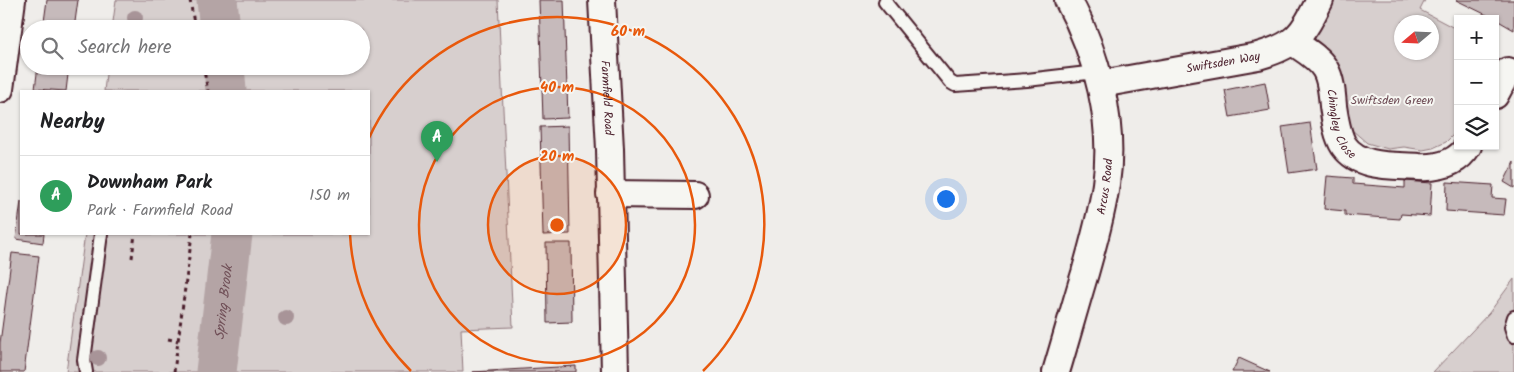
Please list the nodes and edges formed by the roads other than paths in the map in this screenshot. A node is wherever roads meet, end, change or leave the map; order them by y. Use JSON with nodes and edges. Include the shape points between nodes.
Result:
{"nodes":[{"id":1,"x":12,"y":0,"type":"edge"},
{"id":2,"x":602,"y":0,"type":"edge"},
{"id":3,"x":886,"y":0,"type":"edge"},
{"id":4,"x":1068,"y":0,"type":"edge"},
{"id":5,"x":1320,"y":0,"type":"edge"},
{"id":6,"x":1293,"y":42,"type":"junction"},
{"id":7,"x":1508,"y":71,"type":"dead end"},
{"id":8,"x":1099,"y":78,"type":"junction"},
{"id":9,"x":1499,"y":88,"type":"edge"},
{"id":10,"x":0,"y":89,"type":"edge"},
{"id":11,"x":1466,"y":150,"type":"edge"},
{"id":12,"x":610,"y":194,"type":"junction"},
{"id":13,"x":695,"y":196,"type":"dead end"},
{"id":14,"x":101,"y":235,"type":"edge"},
{"id":15,"x":1514,"y":317,"type":"edge"},
{"id":16,"x":1514,"y":336,"type":"edge"},
{"id":17,"x":86,"y":372,"type":"edge"},
{"id":18,"x":615,"y":372,"type":"edge"},
{"id":19,"x":1058,"y":372,"type":"edge"}],
"edges":[{"from":1,"to":10,"type":"street"},
{"from":2,"to":12,"type":"street","name":"Farmfield Road"},
{"from":3,"to":8,"type":"lane","via":[[955,85]]},
{"from":4,"to":8,"type":"street","name":"Arcus Road"},
{"from":5,"to":6,"type":"street","name":"Swiftsden Way","via":[[1307,25]]},
{"from":6,"to":8,"type":"street","name":"Swiftsden Way","via":[[1258,56]]},
{"from":6,"to":11,"type":"street","name":"Chingley Close","via":[[1325,68],[1336,125],[1344,146],[1357,158],[1378,164],[1433,168],[1451,163]]},
{"from":7,"to":9,"type":"street"},
{"from":8,"to":19,"type":"street","name":"Arcus Road","via":[[1108,136],[1107,183]]},
{"from":12,"to":13,"type":"street"},
{"from":12,"to":18,"type":"street","name":"Farmfield Road"},
{"from":14,"to":17,"type":"lane","via":[[84,360]]},
{"from":15,"to":16,"type":"lane","via":[[1511,327]]}]}
